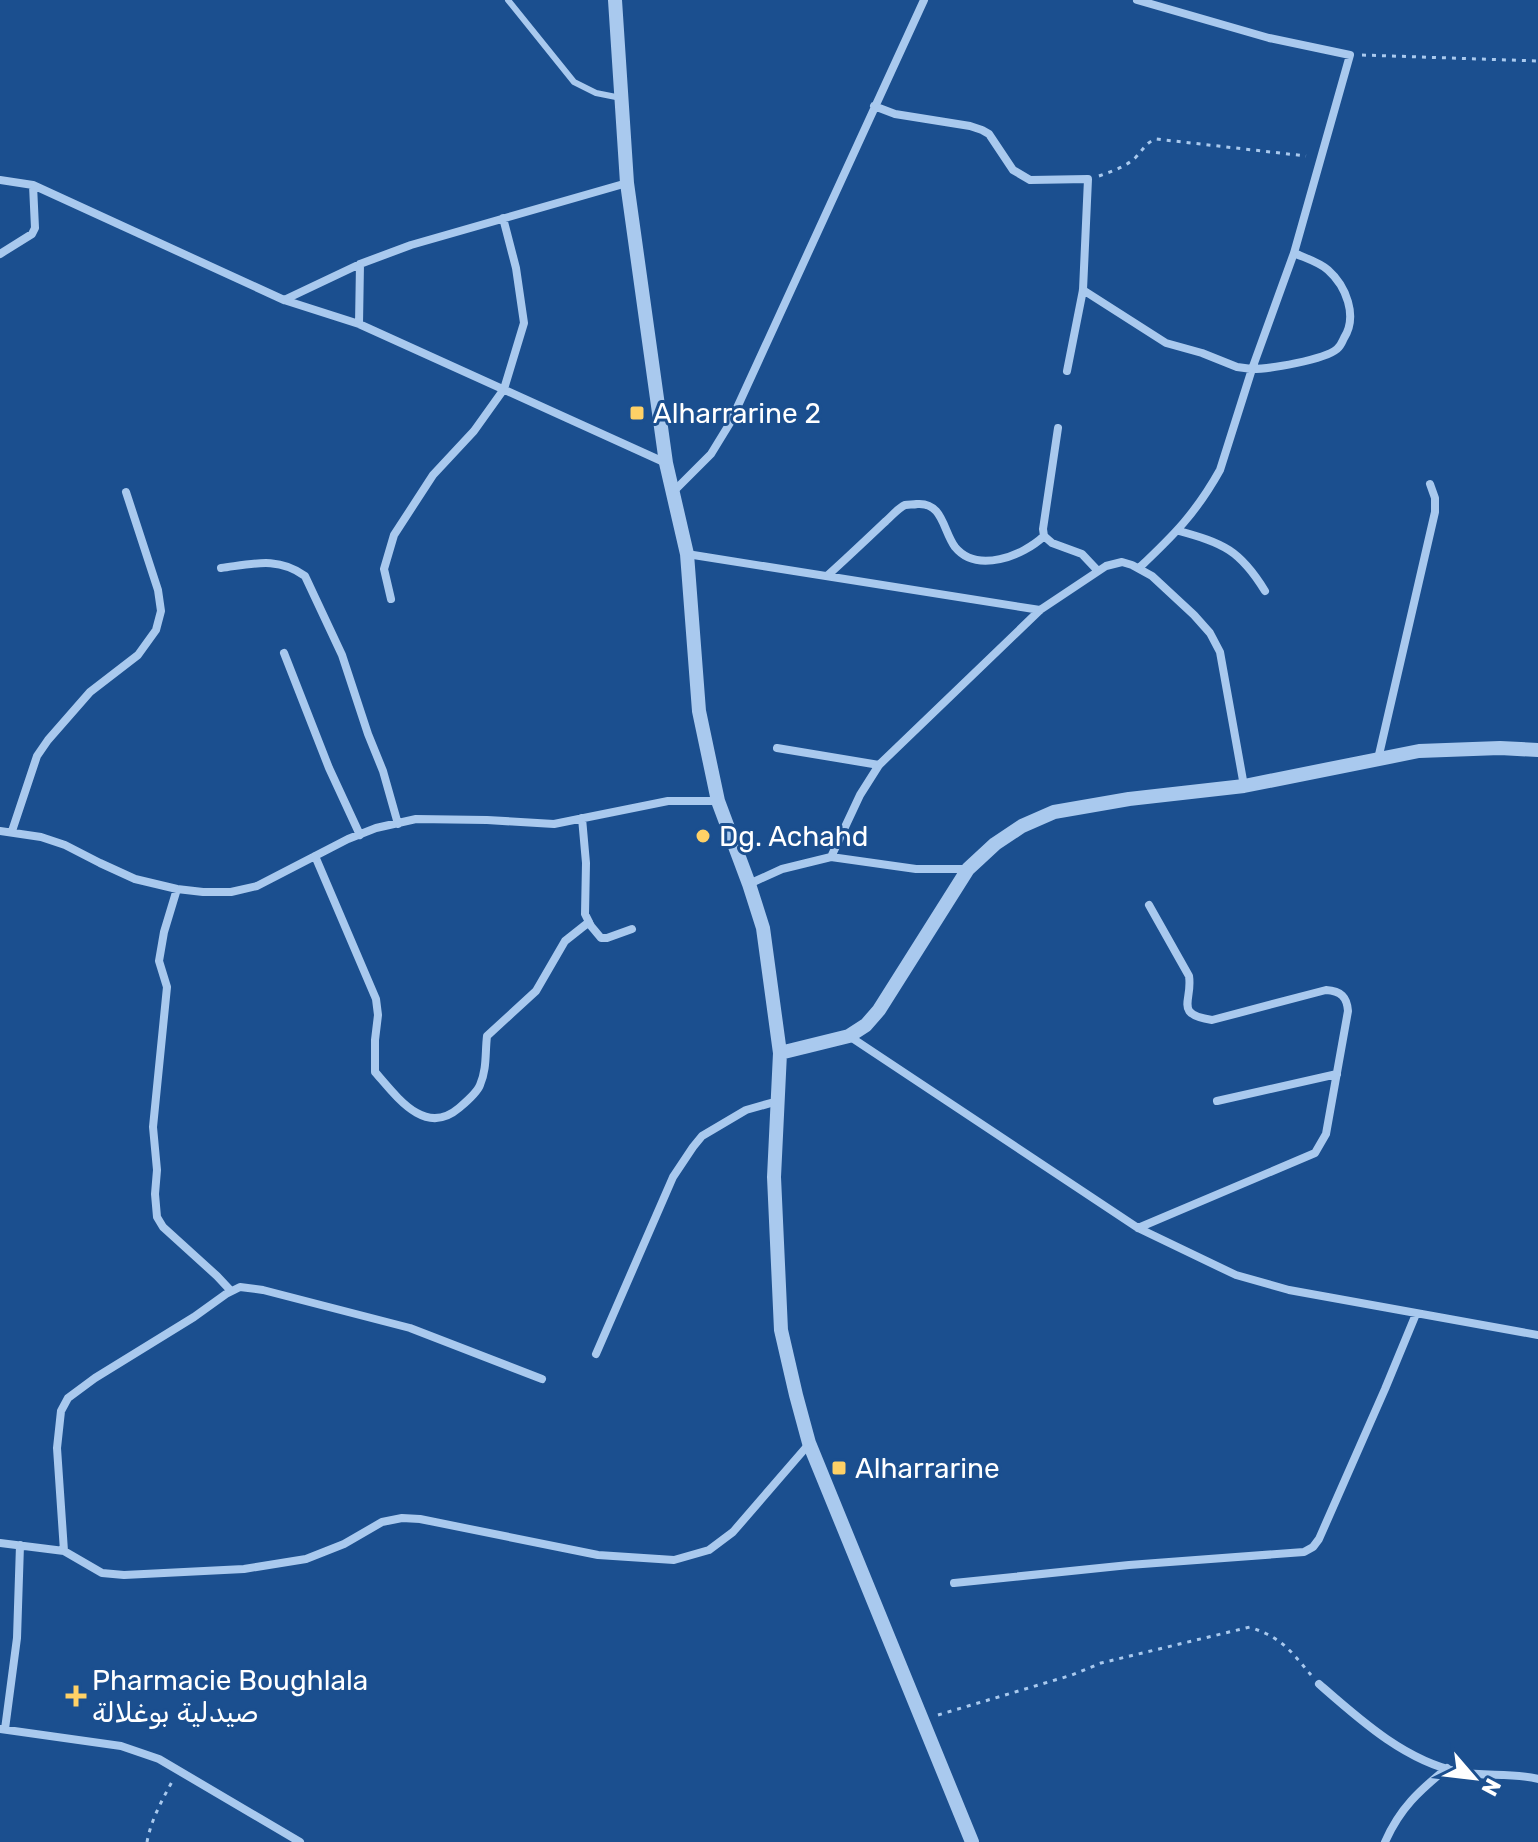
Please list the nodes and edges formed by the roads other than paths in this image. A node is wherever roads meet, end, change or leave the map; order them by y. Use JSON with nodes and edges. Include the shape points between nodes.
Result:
{"nodes":[{"id":1,"x":508,"y":0,"type":"edge"},
{"id":2,"x":615,"y":0,"type":"edge"},
{"id":3,"x":924,"y":0,"type":"edge"},
{"id":4,"x":1137,"y":0,"type":"edge"},
{"id":5,"x":621,"y":98,"type":"junction"},
{"id":6,"x":874,"y":106,"type":"junction"},
{"id":7,"x":0,"y":180,"type":"edge"},
{"id":8,"x":627,"y":183,"type":"junction"},
{"id":9,"x":33,"y":185,"type":"junction"},
{"id":10,"x":503,"y":218,"type":"junction"},
{"id":11,"x":1294,"y":253,"type":"junction"},
{"id":12,"x":0,"y":254,"type":"edge"},
{"id":13,"x":360,"y":264,"type":"junction"},
{"id":14,"x":1083,"y":290,"type":"junction"},
{"id":15,"x":284,"y":300,"type":"junction"},
{"id":16,"x":359,"y":324,"type":"junction"},
{"id":17,"x":1252,"y":369,"type":"junction"},
{"id":18,"x":1067,"y":371,"type":"dead end"},
{"id":19,"x":504,"y":389,"type":"junction"},
{"id":20,"x":1058,"y":428,"type":"dead end"},
{"id":21,"x":666,"y":463,"type":"junction"},
{"id":22,"x":1430,"y":484,"type":"dead end"},
{"id":23,"x":126,"y":492,"type":"dead end"},
{"id":24,"x":673,"y":492,"type":"junction"},
{"id":25,"x":1179,"y":531,"type":"junction"},
{"id":26,"x":1044,"y":536,"type":"junction"},
{"id":27,"x":687,"y":554,"type":"junction"},
{"id":28,"x":221,"y":568,"type":"dead end"},
{"id":29,"x":1139,"y":568,"type":"junction"},
{"id":30,"x":1098,"y":571,"type":"junction"},
{"id":31,"x":827,"y":576,"type":"junction"},
{"id":32,"x":1265,"y":591,"type":"dead end"},
{"id":33,"x":391,"y":599,"type":"dead end"},
{"id":34,"x":1040,"y":610,"type":"junction"},
{"id":35,"x":284,"y":653,"type":"dead end"},
{"id":36,"x":777,"y":748,"type":"dead end"},
{"id":37,"x":1538,"y":750,"type":"edge"},
{"id":38,"x":1378,"y":759,"type":"junction"},
{"id":39,"x":879,"y":765,"type":"junction"},
{"id":40,"x":1244,"y":786,"type":"junction"},
{"id":41,"x":718,"y":801,"type":"junction"},
{"id":42,"x":582,"y":818,"type":"junction"},
{"id":43,"x":398,"y":824,"type":"junction"},
{"id":44,"x":0,"y":831,"type":"edge"},
{"id":45,"x":12,"y":831,"type":"junction"},
{"id":46,"x":360,"y":835,"type":"junction"},
{"id":47,"x":315,"y":856,"type":"junction"},
{"id":48,"x":831,"y":857,"type":"junction"},
{"id":49,"x":968,"y":869,"type":"junction"},
{"id":50,"x":749,"y":884,"type":"junction"},
{"id":51,"x":177,"y":889,"type":"junction"},
{"id":52,"x":1149,"y":905,"type":"dead end"},
{"id":53,"x":589,"y":922,"type":"junction"},
{"id":54,"x":632,"y":929,"type":"dead end"},
{"id":55,"x":849,"y":1036,"type":"junction"},
{"id":56,"x":780,"y":1053,"type":"junction"},
{"id":57,"x":1337,"y":1074,"type":"junction"},
{"id":58,"x":778,"y":1101,"type":"junction"},
{"id":59,"x":1217,"y":1101,"type":"dead end"},
{"id":60,"x":1138,"y":1228,"type":"junction"},
{"id":61,"x":231,"y":1291,"type":"junction"},
{"id":62,"x":1416,"y":1314,"type":"junction"},
{"id":63,"x":1538,"y":1335,"type":"edge"},
{"id":64,"x":596,"y":1354,"type":"dead end"},
{"id":65,"x":542,"y":1379,"type":"dead end"},
{"id":66,"x":809,"y":1443,"type":"junction"},
{"id":67,"x":0,"y":1543,"type":"edge"},
{"id":68,"x":20,"y":1545,"type":"junction"},
{"id":69,"x":64,"y":1551,"type":"junction"},
{"id":70,"x":954,"y":1583,"type":"dead end"},
{"id":71,"x":1319,"y":1684,"type":"road end"},
{"id":72,"x":2,"y":1729,"type":"edge"},
{"id":73,"x":1447,"y":1768,"type":"junction"},
{"id":74,"x":1538,"y":1779,"type":"edge"},
{"id":75,"x":300,"y":1842,"type":"edge"},
{"id":76,"x":972,"y":1842,"type":"edge"},
{"id":77,"x":1385,"y":1842,"type":"edge"}],
"edges":[{"from":1,"to":5,"type":"lane","via":[[574,82]]},
{"from":2,"to":5,"type":"street"},
{"from":3,"to":6,"type":"street"},
{"from":4,"to":11,"type":"street","via":[[1350,55]]},
{"from":5,"to":8,"type":"street"},
{"from":6,"to":14,"type":"street","via":[[982,130],[1013,170],[1030,180],[1088,179]]},
{"from":6,"to":24,"type":"street","via":[[730,423],[711,454]]},
{"from":7,"to":9,"type":"street"},
{"from":8,"to":10,"type":"street"},
{"from":8,"to":21,"type":"street"},
{"from":9,"to":12,"type":"street","via":[[35,228]]},
{"from":9,"to":15,"type":"street"},
{"from":10,"to":13,"type":"street"},
{"from":10,"to":19,"type":"street","via":[[524,323]]},
{"from":11,"to":17,"type":"street"},
{"from":11,"to":17,"type":"street","via":[[1326,268],[1343,287],[1349,330],[1337,349],[1314,359]]},
{"from":13,"to":15,"type":"street"},
{"from":13,"to":16,"type":"street"},
{"from":14,"to":17,"type":"street","via":[[1166,343]]},
{"from":14,"to":18,"type":"street"},
{"from":15,"to":16,"type":"street"},
{"from":16,"to":19,"type":"street"},
{"from":17,"to":25,"type":"street","via":[[1220,470]]},
{"from":19,"to":21,"type":"street"},
{"from":19,"to":33,"type":"street","via":[[433,475],[394,535],[384,569]]},
{"from":20,"to":26,"type":"street"},
{"from":21,"to":24,"type":"street"},
{"from":22,"to":38,"type":"street","via":[[1435,512]]},
{"from":23,"to":45,"type":"street","via":[[158,590],[161,611],[156,630],[138,655],[90,692],[48,740],[37,756]]},
{"from":24,"to":27,"type":"street"},
{"from":25,"to":29,"type":"street"},
{"from":25,"to":32,"type":"street","via":[[1232,551]]},
{"from":26,"to":30,"type":"street","via":[[1082,554]]},
{"from":26,"to":31,"type":"street","via":[[1022,552],[978,560],[956,547],[938,511],[923,504],[903,506]]},
{"from":27,"to":31,"type":"street"},
{"from":27,"to":41,"type":"street","via":[[699,711]]},
{"from":28,"to":43,"type":"street","via":[[274,562],[305,576],[342,655]]},
{"from":29,"to":30,"type":"street","via":[[1122,562]]},
{"from":29,"to":40,"type":"street","via":[[1194,615],[1220,652]]},
{"from":30,"to":34,"type":"street"},
{"from":31,"to":34,"type":"street"},
{"from":34,"to":39,"type":"street"},
{"from":35,"to":46,"type":"street"},
{"from":36,"to":39,"type":"street"},
{"from":37,"to":38,"type":"street","via":[[1419,751]]},
{"from":38,"to":40,"type":"street"},
{"from":39,"to":48,"type":"street"},
{"from":40,"to":49,"type":"street","via":[[1054,812],[1022,826]]},
{"from":41,"to":42,"type":"street","via":[[668,801]]},
{"from":41,"to":50,"type":"street"},
{"from":42,"to":43,"type":"street","via":[[554,824],[440,818]]},
{"from":42,"to":53,"type":"street"},
{"from":43,"to":46,"type":"street"},
{"from":44,"to":45,"type":"street"},
{"from":45,"to":51,"type":"street","via":[[65,845],[135,879]]},
{"from":46,"to":47,"type":"street"},
{"from":47,"to":51,"type":"street","via":[[257,886],[231,892]]},
{"from":47,"to":53,"type":"street","via":[[376,999],[375,1072],[402,1102],[429,1119],[457,1110],[479,1089],[487,1063],[487,1036],[536,991],[565,941]]},
{"from":48,"to":49,"type":"street","via":[[916,869]]},
{"from":48,"to":50,"type":"street"},
{"from":49,"to":55,"type":"street","via":[[879,1010]]},
{"from":50,"to":56,"type":"street","via":[[763,928]]},
{"from":51,"to":61,"type":"street","via":[[159,961],[167,987],[153,1127],[157,1217]]},
{"from":52,"to":57,"type":"street","via":[[1189,976],[1186,1004],[1201,1018],[1212,1020],[1326,990],[1345,997],[1348,1011]]},
{"from":53,"to":54,"type":"street","via":[[601,938]]},
{"from":55,"to":56,"type":"street"},
{"from":55,"to":60,"type":"street"},
{"from":56,"to":58,"type":"street"},
{"from":57,"to":59,"type":"street"},
{"from":57,"to":60,"type":"street","via":[[1326,1134],[1315,1153]]},
{"from":58,"to":64,"type":"street","via":[[746,1110],[693,1147],[673,1177]]},
{"from":58,"to":66,"type":"street","via":[[774,1177],[781,1330]]},
{"from":60,"to":62,"type":"street","via":[[1236,1275]]},
{"from":61,"to":65,"type":"street","via":[[263,1290],[410,1328]]},
{"from":61,"to":69,"type":"street","via":[[68,1398],[61,1411],[57,1448]]},
{"from":62,"to":63,"type":"street"},
{"from":62,"to":70,"type":"street","via":[[1313,1547],[1304,1552]]},
{"from":66,"to":69,"type":"street","via":[[733,1532],[709,1550],[674,1560],[598,1555],[402,1518],[382,1522],[306,1559],[244,1569],[102,1573]]},
{"from":66,"to":76,"type":"street"},
{"from":67,"to":68,"type":"street"},
{"from":68,"to":69,"type":"street"},
{"from":68,"to":72,"type":"street","via":[[17,1638]]},
{"from":71,"to":73,"type":"street","via":[[1398,1746]]},
{"from":72,"to":75,"type":"street","via":[[121,1746],[159,1759]]},
{"from":73,"to":74,"type":"street"},
{"from":73,"to":77,"type":"street","via":[[1402,1810]]}]}
